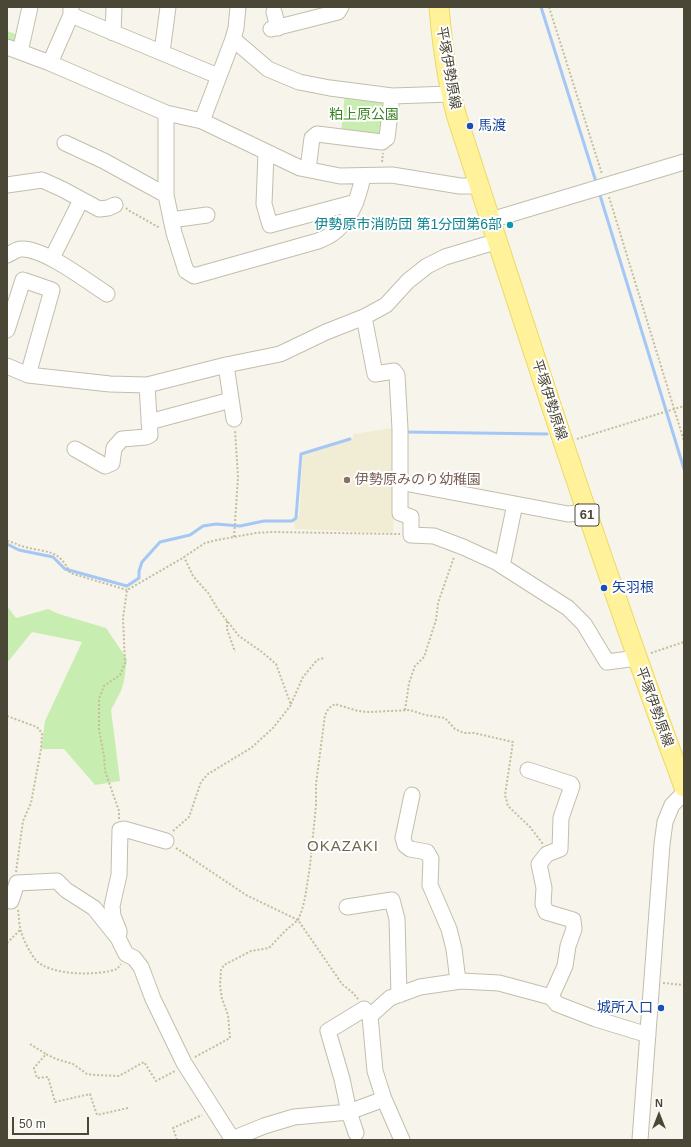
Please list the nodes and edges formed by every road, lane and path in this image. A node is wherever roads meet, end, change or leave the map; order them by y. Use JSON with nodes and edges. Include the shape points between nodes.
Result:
{"nodes":[{"id":1,"x":30,"y":7,"type":"edge"},
{"id":2,"x":114,"y":7,"type":"edge"},
{"id":3,"x":168,"y":7,"type":"edge"},
{"id":4,"x":238,"y":7,"type":"edge"},
{"id":5,"x":341,"y":7,"type":"edge"},
{"id":6,"x":439,"y":7,"type":"edge"},
{"id":7,"x":549,"y":7,"type":"edge"},
{"id":8,"x":71,"y":11,"type":"edge"},
{"id":9,"x":274,"y":12,"type":"dead end"},
{"id":10,"x":113,"y":33,"type":"junction"},
{"id":11,"x":233,"y":39,"type":"junction"},
{"id":12,"x":14,"y":49,"type":"edge"},
{"id":13,"x":162,"y":52,"type":"junction"},
{"id":14,"x":50,"y":63,"type":"junction"},
{"id":15,"x":218,"y":76,"type":"junction"},
{"id":16,"x":451,"y":94,"type":"junction"},
{"id":17,"x":392,"y":96,"type":"junction"},
{"id":18,"x":166,"y":113,"type":"junction"},
{"id":19,"x":202,"y":121,"type":"junction"},
{"id":20,"x":384,"y":140,"type":"junction"},
{"id":21,"x":65,"y":143,"type":"dead end"},
{"id":22,"x":266,"y":153,"type":"junction"},
{"id":23,"x":684,"y":162,"type":"edge"},
{"id":24,"x":308,"y":170,"type":"junction"},
{"id":25,"x":363,"y":176,"type":"junction"},
{"id":26,"x":380,"y":176,"type":"junction"},
{"id":27,"x":7,"y":185,"type":"edge"},
{"id":28,"x":479,"y":186,"type":"junction"},
{"id":29,"x":606,"y":186,"type":"junction"},
{"id":30,"x":166,"y":195,"type":"junction"},
{"id":31,"x":82,"y":200,"type":"junction"},
{"id":32,"x":356,"y":202,"type":"junction"},
{"id":33,"x":115,"y":205,"type":"joint"},
{"id":34,"x":207,"y":215,"type":"dead end"},
{"id":35,"x":490,"y":220,"type":"junction"},
{"id":36,"x":173,"y":226,"type":"junction"},
{"id":37,"x":498,"y":241,"type":"junction"},
{"id":38,"x":7,"y":255,"type":"edge"},
{"id":39,"x":52,"y":258,"type":"junction"},
{"id":40,"x":107,"y":294,"type":"dead end"},
{"id":41,"x":364,"y":317,"type":"junction"},
{"id":42,"x":7,"y":330,"type":"edge"},
{"id":43,"x":226,"y":365,"type":"junction"},
{"id":44,"x":7,"y":366,"type":"edge"},
{"id":45,"x":28,"y":375,"type":"junction"},
{"id":46,"x":147,"y":385,"type":"junction"},
{"id":47,"x":231,"y":400,"type":"junction"},
{"id":48,"x":684,"y":406,"type":"edge"},
{"id":49,"x":674,"y":409,"type":"junction"},
{"id":50,"x":234,"y":419,"type":"joint"},
{"id":51,"x":149,"y":422,"type":"junction"},
{"id":52,"x":684,"y":441,"type":"edge"},
{"id":53,"x":563,"y":443,"type":"junction"},
{"id":54,"x":75,"y":450,"type":"dead end"},
{"id":55,"x":399,"y":482,"type":"junction"},
{"id":56,"x":515,"y":504,"type":"junction"},
{"id":57,"x":586,"y":512,"type":"junction"},
{"id":58,"x":412,"y":535,"type":"junction"},
{"id":59,"x":234,"y":537,"type":"junction"},
{"id":60,"x":7,"y":542,"type":"edge"},
{"id":61,"x":458,"y":545,"type":"junction"},
{"id":62,"x":184,"y":557,"type":"junction"},
{"id":63,"x":502,"y":566,"type":"junction"},
{"id":64,"x":127,"y":590,"type":"junction"},
{"id":65,"x":227,"y":622,"type":"junction"},
{"id":66,"x":684,"y":642,"type":"edge"},
{"id":67,"x":235,"y":652,"type":"dead end"},
{"id":68,"x":324,"y":658,"type":"dead end"},
{"id":69,"x":637,"y":658,"type":"junction"},
{"id":70,"x":291,"y":705,"type":"junction"},
{"id":71,"x":405,"y":710,"type":"junction"},
{"id":72,"x":7,"y":716,"type":"edge"},
{"id":73,"x":528,"y":770,"type":"dead end"},
{"id":74,"x":684,"y":787,"type":"edge"},
{"id":75,"x":684,"y":793,"type":"edge"},
{"id":76,"x":412,"y":795,"type":"dead end"},
{"id":77,"x":120,"y":830,"type":"junction"},
{"id":78,"x":166,"y":841,"type":"junction"},
{"id":79,"x":547,"y":854,"type":"junction"},
{"id":80,"x":12,"y":893,"type":"edge"},
{"id":81,"x":347,"y":907,"type":"dead end"},
{"id":82,"x":298,"y":920,"type":"junction"},
{"id":83,"x":20,"y":930,"type":"junction"},
{"id":84,"x":118,"y":938,"type":"junction"},
{"id":85,"x":7,"y":943,"type":"edge"},
{"id":86,"x":126,"y":954,"type":"junction"},
{"id":87,"x":458,"y":981,"type":"junction"},
{"id":88,"x":652,"y":982,"type":"junction"},
{"id":89,"x":684,"y":985,"type":"edge"},
{"id":90,"x":399,"y":995,"type":"junction"},
{"id":91,"x":551,"y":997,"type":"junction"},
{"id":92,"x":367,"y":1012,"type":"junction"},
{"id":93,"x":648,"y":1034,"type":"junction"},
{"id":94,"x":30,"y":1044,"type":"dead end"},
{"id":95,"x":46,"y":1054,"type":"junction"},
{"id":96,"x":185,"y":1064,"type":"junction"},
{"id":97,"x":384,"y":1099,"type":"junction"},
{"id":98,"x":128,"y":1108,"type":"dead end"},
{"id":99,"x":213,"y":1110,"type":"junction"},
{"id":100,"x":349,"y":1112,"type":"junction"},
{"id":101,"x":356,"y":1133,"type":"dead end"},
{"id":102,"x":177,"y":1140,"type":"edge"},
{"id":103,"x":233,"y":1140,"type":"edge"},
{"id":104,"x":402,"y":1140,"type":"edge"},
{"id":105,"x":640,"y":1140,"type":"edge"}],
"edges":[{"from":1,"to":12,"type":"street"},
{"from":2,"to":10,"type":"street"},
{"from":3,"to":13,"type":"street"},
{"from":4,"to":11,"type":"street"},
{"from":5,"to":9,"type":"street","via":[[338,12],[274,29]]},
{"from":6,"to":16,"type":"main road","name":"平塚伊勢原線","number":"61"},
{"from":7,"to":29,"type":"path"},
{"from":8,"to":10,"type":"street"},
{"from":8,"to":14,"type":"street"},
{"from":10,"to":13,"type":"street"},
{"from":11,"to":15,"type":"street"},
{"from":11,"to":17,"type":"street","via":[[268,69],[299,82]]},
{"from":12,"to":14,"type":"street"},
{"from":13,"to":15,"type":"street"},
{"from":14,"to":18,"type":"street"},
{"from":15,"to":19,"type":"street"},
{"from":16,"to":17,"type":"street"},
{"from":16,"to":28,"type":"main road","name":"平塚伊勢原線","number":"61"},
{"from":17,"to":20,"type":"street","via":[[387,138]]},
{"from":18,"to":19,"type":"street"},
{"from":18,"to":30,"type":"street"},
{"from":19,"to":22,"type":"street"},
{"from":20,"to":24,"type":"street","via":[[382,142],[317,134],[312,138]]},
{"from":20,"to":26,"type":"path"},
{"from":21,"to":30,"type":"street"},
{"from":22,"to":24,"type":"street"},
{"from":22,"to":32,"type":"street","via":[[264,204],[270,225]]},
{"from":23,"to":29,"type":"street"},
{"from":24,"to":25,"type":"street","via":[[340,176]]},
{"from":25,"to":26,"type":"street"},
{"from":25,"to":32,"type":"street"},
{"from":26,"to":28,"type":"street","via":[[392,175],[460,186]]},
{"from":27,"to":31,"type":"street","via":[[42,180]]},
{"from":28,"to":35,"type":"main road","name":"平塚伊勢原線","number":"61"},
{"from":29,"to":35,"type":"street"},
{"from":29,"to":49,"type":"path"},
{"from":30,"to":36,"type":"street"},
{"from":31,"to":33,"type":"street","via":[[99,209]]},
{"from":31,"to":39,"type":"street"},
{"from":32,"to":36,"type":"street","via":[[346,222],[332,234],[318,241],[194,276],[186,271]]},
{"from":33,"to":36,"type":"path","via":[[125,207],[169,233]]},
{"from":34,"to":36,"type":"street"},
{"from":35,"to":37,"type":"main road","name":"平塚伊勢原線","number":"61"},
{"from":37,"to":41,"type":"street","via":[[445,257],[427,266],[408,281],[386,305]]},
{"from":37,"to":53,"type":"main road","name":"平塚伊勢原線","number":"61"},
{"from":38,"to":39,"type":"street","via":[[20,249],[29,249]]},
{"from":39,"to":40,"type":"street"},
{"from":41,"to":43,"type":"street","via":[[280,354]]},
{"from":41,"to":55,"type":"street","via":[[375,374],[394,371],[397,375]]},
{"from":42,"to":45,"type":"street","via":[[22,280],[52,290]]},
{"from":43,"to":46,"type":"street"},
{"from":43,"to":47,"type":"street"},
{"from":44,"to":45,"type":"street"},
{"from":45,"to":46,"type":"street","via":[[110,384]]},
{"from":46,"to":51,"type":"street"},
{"from":47,"to":50,"type":"street"},
{"from":47,"to":51,"type":"street"},
{"from":48,"to":49,"type":"path"},
{"from":49,"to":52,"type":"path"},
{"from":49,"to":53,"type":"path"},
{"from":50,"to":59,"type":"path","via":[[238,477]]},
{"from":51,"to":54,"type":"street","via":[[150,435],[146,438],[122,439],[114,448],[112,463],[106,466]]},
{"from":53,"to":57,"type":"main road","name":"平塚伊勢原線","number":"61"},
{"from":55,"to":56,"type":"street"},
{"from":55,"to":58,"type":"street","via":[[400,513],[411,517]]},
{"from":56,"to":57,"type":"street","via":[[568,514]]},
{"from":56,"to":63,"type":"street"},
{"from":57,"to":69,"type":"main road","name":"平塚伊勢原線","number":"61"},
{"from":58,"to":59,"type":"path","via":[[272,532]]},
{"from":58,"to":61,"type":"street","via":[[434,536]]},
{"from":59,"to":62,"type":"path","via":[[205,543]]},
{"from":60,"to":64,"type":"path","via":[[55,553],[65,562],[70,573]]},
{"from":61,"to":63,"type":"street"},
{"from":61,"to":71,"type":"path","via":[[438,603],[436,620],[424,657],[415,666],[409,683]]},
{"from":62,"to":64,"type":"path"},
{"from":62,"to":65,"type":"path","via":[[193,576],[209,594]]},
{"from":63,"to":69,"type":"street","via":[[568,608],[584,624],[607,662]]},
{"from":64,"to":77,"type":"path","via":[[123,618],[125,663],[120,676],[104,686],[99,699],[99,730],[105,771],[119,811]]},
{"from":65,"to":67,"type":"path","via":[[226,629]]},
{"from":65,"to":70,"type":"path","via":[[239,636],[276,664]]},
{"from":66,"to":69,"type":"path"},
{"from":68,"to":70,"type":"path","via":[[317,660],[303,677]]},
{"from":69,"to":74,"type":"main road","name":"平塚伊勢原線","number":"61"},
{"from":70,"to":78,"type":"path","via":[[273,728],[251,748],[208,774],[201,782],[189,817],[169,834]]},
{"from":71,"to":79,"type":"path","via":[[445,718],[455,729],[464,733],[513,742],[505,795],[508,806],[530,826],[547,849]]},
{"from":71,"to":82,"type":"path","via":[[369,712],[335,704],[325,715],[306,890]]},
{"from":72,"to":80,"type":"path","via":[[37,727],[42,733],[30,803],[23,821]]},
{"from":73,"to":79,"type":"street","via":[[572,786],[561,818],[560,849]]},
{"from":75,"to":88,"type":"street","via":[[672,805],[665,822]]},
{"from":76,"to":87,"type":"street","via":[[405,845],[410,849],[427,852],[431,859],[430,885],[449,929]]},
{"from":77,"to":78,"type":"street"},
{"from":77,"to":84,"type":"street","via":[[119,875],[112,906],[119,931]]},
{"from":78,"to":82,"type":"path","via":[[246,895]]},
{"from":79,"to":91,"type":"street","via":[[539,864],[544,888],[543,904],[546,912],[573,920],[574,929],[565,966]]},
{"from":80,"to":83,"type":"path","via":[[17,900]]},
{"from":80,"to":84,"type":"street","via":[[57,881],[94,908]]},
{"from":81,"to":90,"type":"street","via":[[392,900],[397,920]]},
{"from":82,"to":92,"type":"path","via":[[342,984],[353,993]]},
{"from":82,"to":96,"type":"path","via":[[269,948],[251,951],[224,965],[220,985],[228,1016],[230,1038]]},
{"from":83,"to":85,"type":"path"},
{"from":83,"to":86,"type":"path","via":[[35,960],[49,969],[76,973],[109,972],[117,969]]},
{"from":84,"to":86,"type":"street"},
{"from":86,"to":96,"type":"street","via":[[134,958],[141,967],[153,999]]},
{"from":87,"to":90,"type":"street","via":[[420,987]]},
{"from":87,"to":91,"type":"street","via":[[499,983]]},
{"from":88,"to":89,"type":"path"},
{"from":88,"to":93,"type":"street"},
{"from":90,"to":92,"type":"street"},
{"from":91,"to":93,"type":"street","via":[[557,1004],[596,1019]]},
{"from":92,"to":97,"type":"street","via":[[375,1071]]},
{"from":92,"to":100,"type":"street","via":[[328,1031]]},
{"from":93,"to":105,"type":"street"},
{"from":94,"to":95,"type":"path"},
{"from":95,"to":96,"type":"path","via":[[73,1064],[86,1074],[96,1075],[119,1076],[144,1062],[156,1081]]},
{"from":95,"to":98,"type":"path","via":[[34,1068],[36,1078],[48,1076],[55,1102],[90,1094],[97,1115]]},
{"from":96,"to":99,"type":"street"},
{"from":97,"to":100,"type":"street"},
{"from":97,"to":104,"type":"street"},
{"from":99,"to":102,"type":"path","via":[[173,1128]]},
{"from":99,"to":103,"type":"street"},
{"from":100,"to":101,"type":"street"},
{"from":100,"to":103,"type":"street","via":[[294,1117],[264,1126]]}]}
